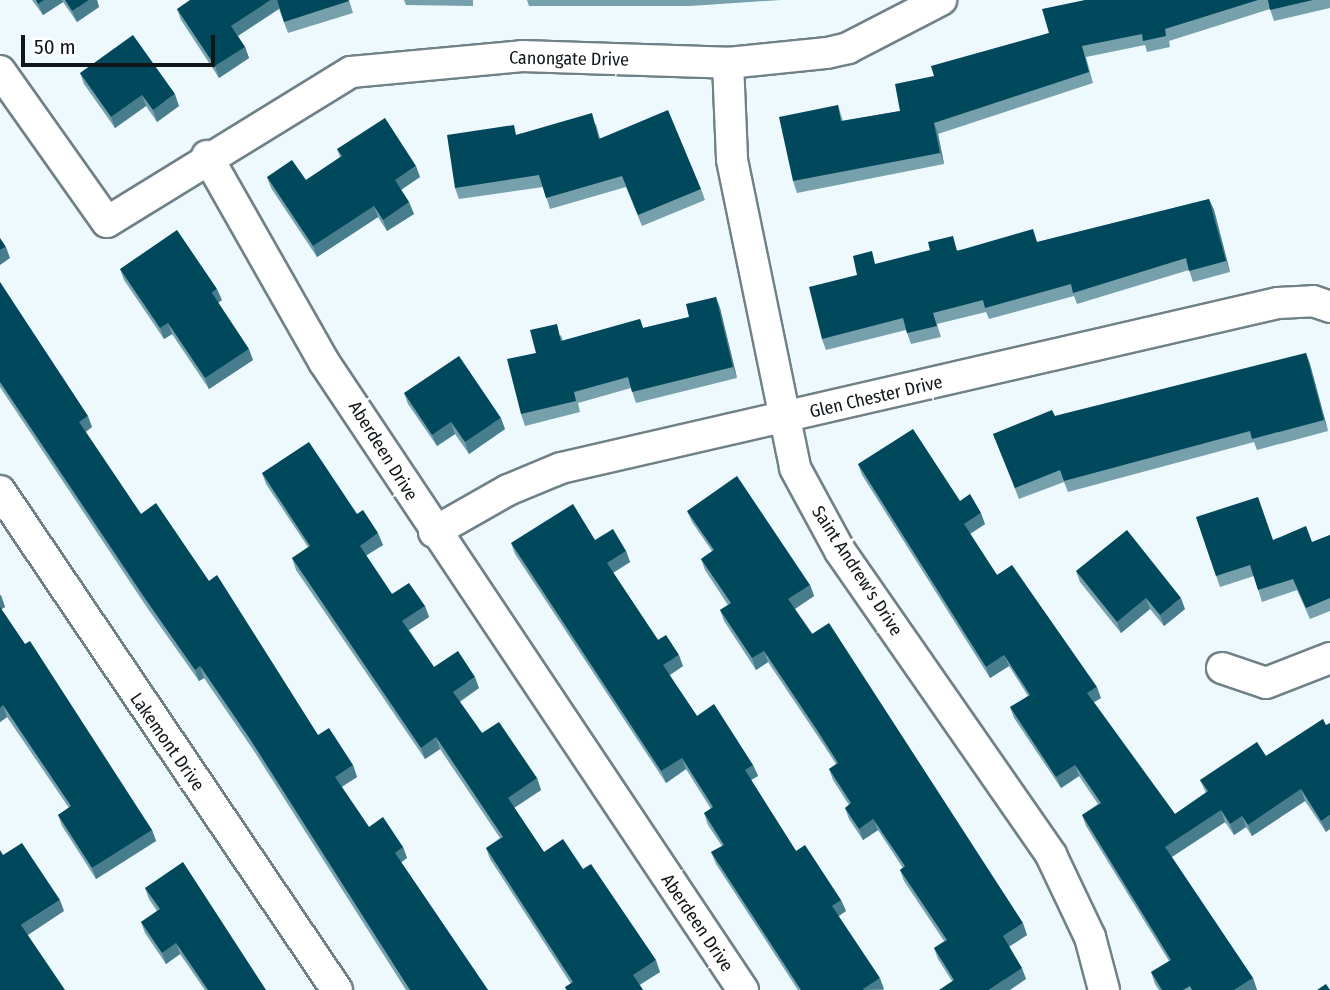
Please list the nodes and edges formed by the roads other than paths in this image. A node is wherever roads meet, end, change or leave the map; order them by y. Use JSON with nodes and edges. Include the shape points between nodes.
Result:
{"nodes":[{"id":1,"x":941,"y":0,"type":"edge"},
{"id":2,"x":727,"y":63,"type":"junction"},
{"id":3,"x":0,"y":71,"type":"edge"},
{"id":4,"x":207,"y":156,"type":"junction"},
{"id":5,"x":1330,"y":307,"type":"edge"},
{"id":6,"x":783,"y":419,"type":"junction"},
{"id":7,"x":0,"y":491,"type":"edge"},
{"id":8,"x":433,"y":533,"type":"junction"},
{"id":9,"x":1330,"y":658,"type":"edge"},
{"id":10,"x":1222,"y":668,"type":"dead end"},
{"id":11,"x":1095,"y":987,"type":"edge"},
{"id":12,"x":337,"y":990,"type":"edge"},
{"id":13,"x":743,"y":990,"type":"edge"}],
"edges":[{"from":1,"to":2,"type":"street","name":"Canongate Drive","via":[[848,48]]},
{"from":2,"to":4,"type":"street","name":"Canongate Drive","via":[[522,56],[351,72]]},
{"from":2,"to":6,"type":"street","name":"Saint Andrew's Drive","via":[[732,160]]},
{"from":3,"to":4,"type":"street","via":[[107,222]]},
{"from":4,"to":8,"type":"street","name":"Aberdeen Drive","via":[[324,362]]},
{"from":5,"to":6,"type":"street","name":"Glen Chester Drive","via":[[1313,301],[1278,303]]},
{"from":6,"to":8,"type":"street","name":"Glen Chester Drive","via":[[561,468],[508,490]]},
{"from":6,"to":11,"type":"street","name":"Saint Andrew's Drive","via":[[795,468],[840,551],[1051,855],[1090,937]]},
{"from":7,"to":12,"type":"street","name":"Lakemont Drive"},
{"from":8,"to":13,"type":"street","name":"Aberdeen Drive"},
{"from":9,"to":10,"type":"street","via":[[1266,683]]}]}
